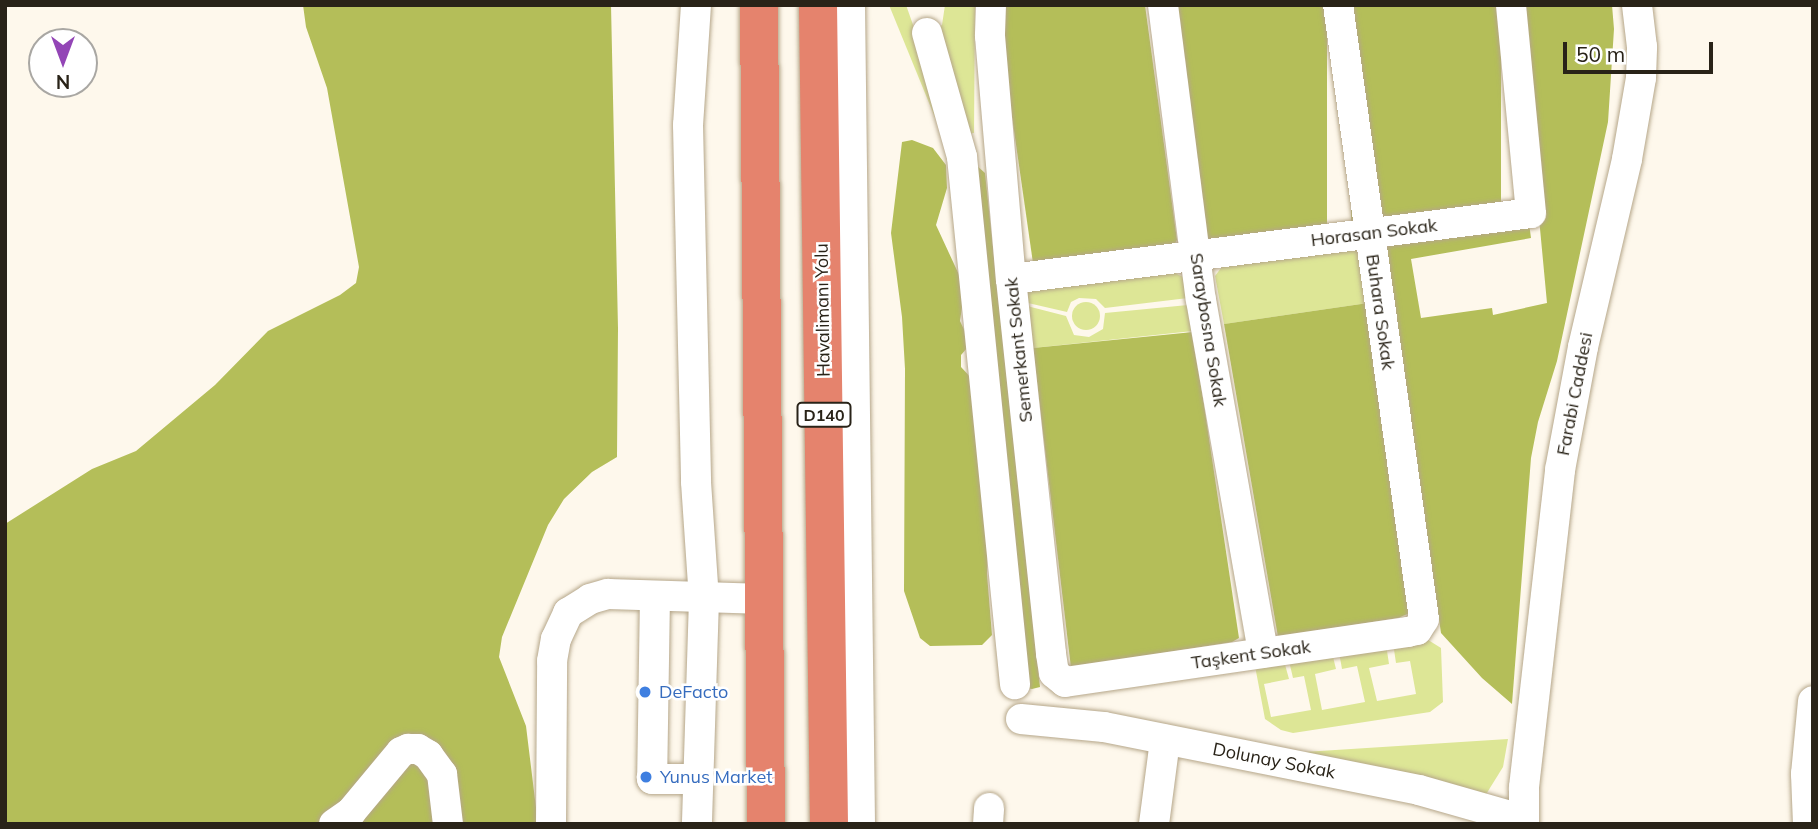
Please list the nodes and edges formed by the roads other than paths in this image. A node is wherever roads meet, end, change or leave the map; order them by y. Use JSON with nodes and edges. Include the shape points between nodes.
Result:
{"nodes":[{"id":1,"x":696,"y":5,"type":"edge"},
{"id":2,"x":759,"y":5,"type":"edge"},
{"id":3,"x":818,"y":5,"type":"edge"},
{"id":4,"x":849,"y":5,"type":"edge"},
{"id":5,"x":991,"y":5,"type":"edge"},
{"id":6,"x":1163,"y":5,"type":"edge"},
{"id":7,"x":1338,"y":5,"type":"edge"},
{"id":8,"x":1511,"y":5,"type":"edge"},
{"id":9,"x":1637,"y":5,"type":"edge"},
{"id":10,"x":927,"y":33,"type":"dead end"},
{"id":11,"x":1001,"y":156,"type":"junction"},
{"id":12,"x":961,"y":157,"type":"junction"},
{"id":13,"x":1369,"y":234,"type":"junction"},
{"id":14,"x":1195,"y":256,"type":"junction"},
{"id":15,"x":1011,"y":279,"type":"junction"},
{"id":16,"x":655,"y":596,"type":"junction"},
{"id":17,"x":704,"y":599,"type":"junction"},
{"id":18,"x":765,"y":599,"type":"junction"},
{"id":19,"x":1424,"y":619,"type":"joint"},
{"id":20,"x":1263,"y":653,"type":"junction"},
{"id":21,"x":1073,"y":681,"type":"joint"},
{"id":22,"x":1015,"y":684,"type":"dead end"},
{"id":23,"x":1813,"y":701,"type":"edge"},
{"id":24,"x":1021,"y":719,"type":"dead end"},
{"id":25,"x":1166,"y":740,"type":"junction"},
{"id":26,"x":699,"y":779,"type":"junction"},
{"id":27,"x":1512,"y":821,"type":"edge"},
{"id":28,"x":334,"y":824,"type":"edge"},
{"id":29,"x":448,"y":824,"type":"edge"},
{"id":30,"x":551,"y":824,"type":"edge"},
{"id":31,"x":698,"y":824,"type":"edge"},
{"id":32,"x":766,"y":824,"type":"edge"},
{"id":33,"x":830,"y":824,"type":"edge"},
{"id":34,"x":859,"y":824,"type":"edge"},
{"id":35,"x":1154,"y":824,"type":"edge"},
{"id":36,"x":1808,"y":824,"type":"edge"}],
"edges":[{"from":1,"to":17,"type":"street","via":[[688,125],[696,482]]},
{"from":2,"to":18,"type":"highway"},
{"from":3,"to":33,"type":"highway","name":"Havalimanı Yolu","number":"D140"},
{"from":4,"to":34,"type":"street"},
{"from":5,"to":11,"type":"street","name":"Semerkant Sokak"},
{"from":6,"to":14,"type":"street","name":"Saraybosna Sokak"},
{"from":7,"to":13,"type":"street","name":"Buhara Sokak"},
{"from":8,"to":13,"type":"street","name":"Horasan Sokak","via":[[1531,213]]},
{"from":9,"to":27,"type":"street","name":"Farabi Caddesi","via":[[1641,78],[1560,470],[1524,787]]},
{"from":10,"to":12,"type":"street"},
{"from":11,"to":12,"type":"street"},
{"from":11,"to":15,"type":"street","name":"Semerkant Sokak"},
{"from":12,"to":22,"type":"street"},
{"from":13,"to":14,"type":"street","name":"Horasan Sokak"},
{"from":13,"to":19,"type":"street","name":"Buhara Sokak"},
{"from":14,"to":15,"type":"street","name":"Horasan Sokak"},
{"from":14,"to":20,"type":"street","name":"Saraybosna Sokak"},
{"from":15,"to":21,"type":"street","name":"Semerkant Sokak","via":[[1054,673],[1065,682]]},
{"from":16,"to":17,"type":"street"},
{"from":16,"to":26,"type":"street","via":[[652,779]]},
{"from":16,"to":30,"type":"street","via":[[599,596],[573,608],[563,620],[552,662]]},
{"from":17,"to":18,"type":"street"},
{"from":17,"to":26,"type":"street"},
{"from":18,"to":32,"type":"highway"},
{"from":19,"to":20,"type":"street","name":"Taşkent Sokak","via":[[1408,632]]},
{"from":20,"to":21,"type":"street","name":"Taşkent Sokak"},
{"from":23,"to":36,"type":"street"},
{"from":24,"to":25,"type":"street","name":"Dolunay Sokak","via":[[1104,727]]},
{"from":25,"to":27,"type":"street","name":"Dolunay Sokak","via":[[1419,790]]},
{"from":25,"to":35,"type":"street"},
{"from":26,"to":31,"type":"street"},
{"from":28,"to":29,"type":"street","via":[[351,812],[401,752],[418,749],[442,774]]}]}
